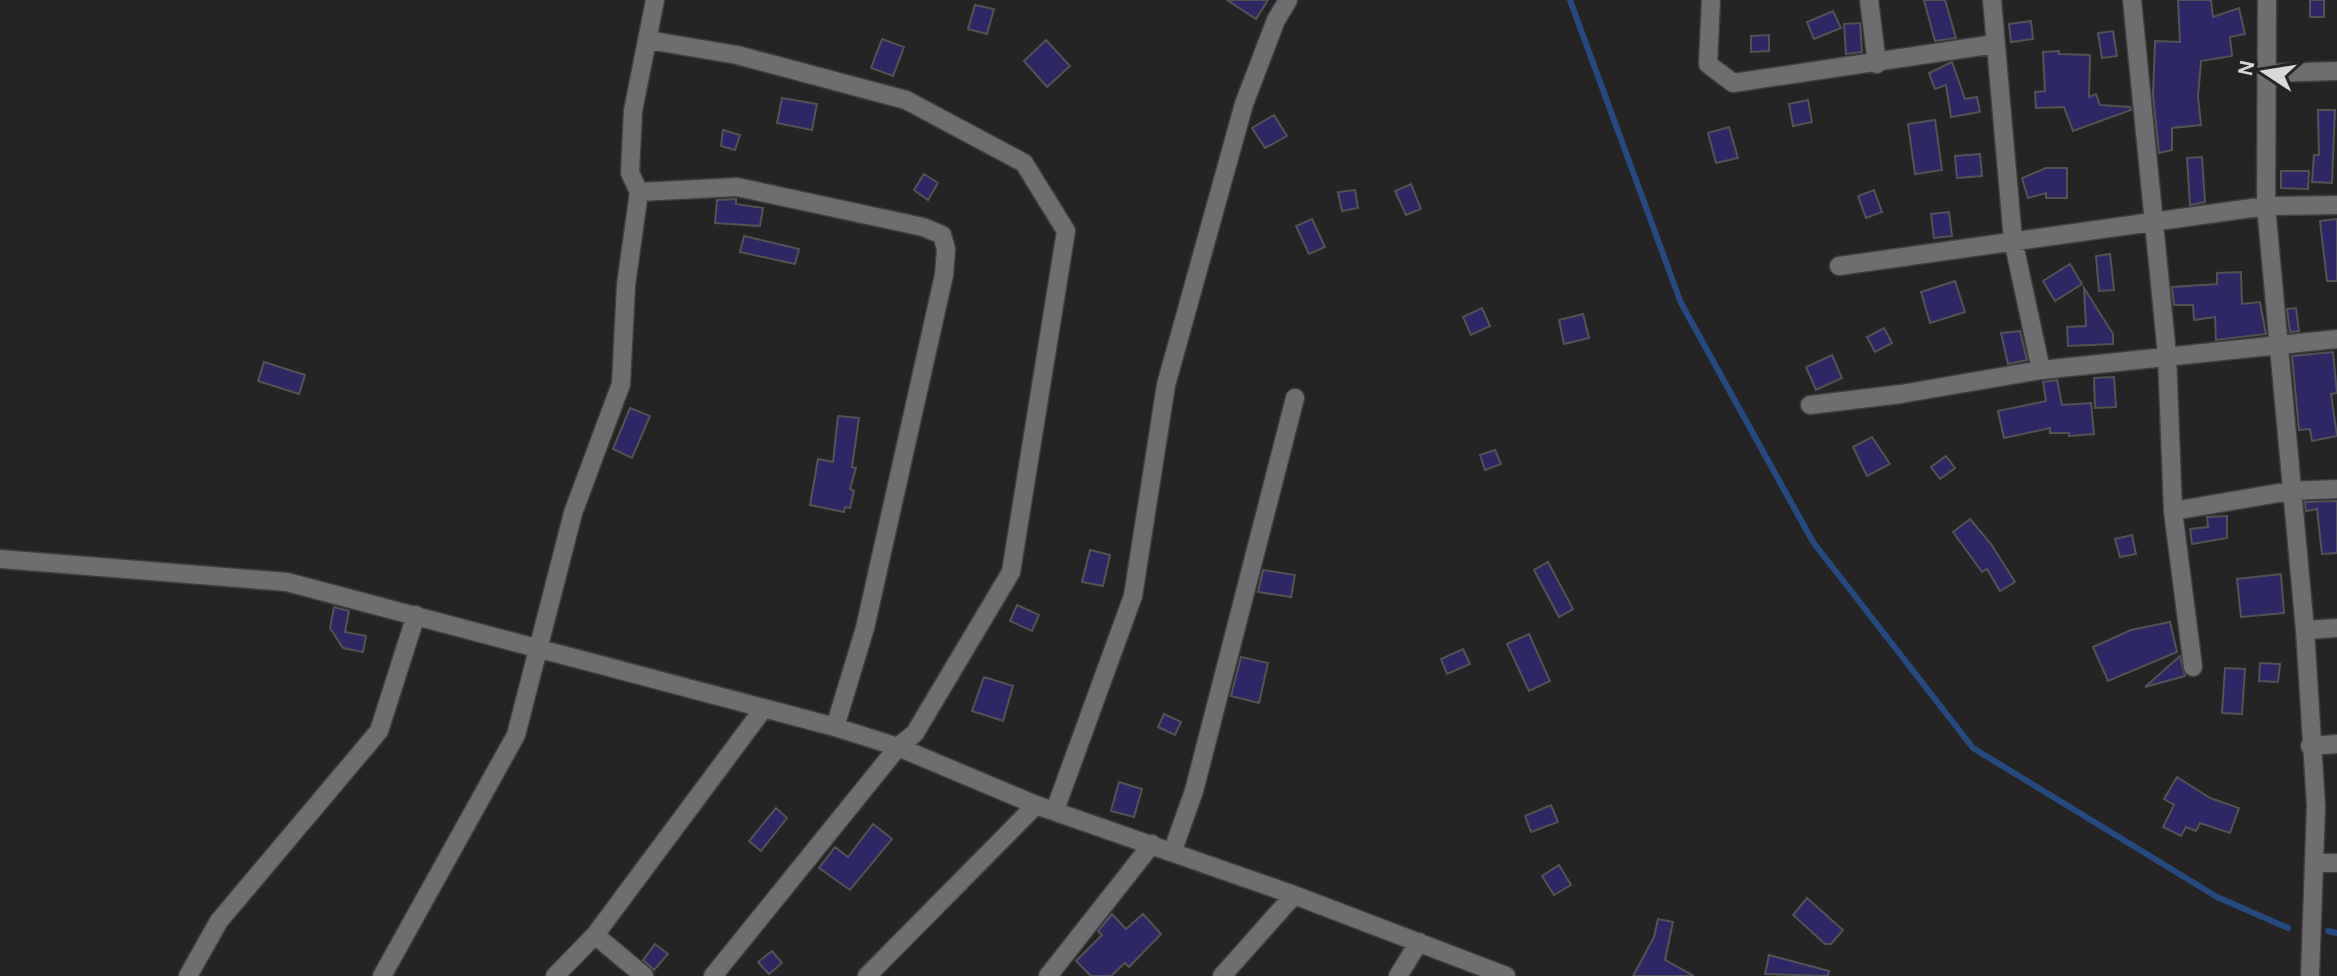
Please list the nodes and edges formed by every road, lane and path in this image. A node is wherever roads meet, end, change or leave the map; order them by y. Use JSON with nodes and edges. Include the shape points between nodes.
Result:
{"nodes":[{"id":1,"x":655,"y":0,"type":"edge"},
{"id":2,"x":1288,"y":0,"type":"edge"},
{"id":3,"x":1711,"y":0,"type":"edge"},
{"id":4,"x":1869,"y":0,"type":"edge"},
{"id":5,"x":1992,"y":0,"type":"edge"},
{"id":6,"x":2132,"y":0,"type":"edge"},
{"id":7,"x":2267,"y":0,"type":"edge"},
{"id":8,"x":648,"y":40,"type":"junction"},
{"id":9,"x":1995,"y":44,"type":"junction"},
{"id":10,"x":1877,"y":64,"type":"junction"},
{"id":11,"x":2337,"y":71,"type":"edge"},
{"id":12,"x":2268,"y":73,"type":"junction"},
{"id":13,"x":639,"y":192,"type":"junction"},
{"id":14,"x":2337,"y":205,"type":"edge"},
{"id":15,"x":2266,"y":206,"type":"junction"},
{"id":16,"x":2152,"y":221,"type":"junction"},
{"id":17,"x":2013,"y":240,"type":"junction"},
{"id":18,"x":1839,"y":266,"type":"dead end"},
{"id":19,"x":2337,"y":339,"type":"edge"},
{"id":20,"x":2277,"y":346,"type":"junction"},
{"id":21,"x":2167,"y":355,"type":"junction"},
{"id":22,"x":2041,"y":370,"type":"junction"},
{"id":23,"x":1295,"y":398,"type":"dead end"},
{"id":24,"x":1810,"y":405,"type":"dead end"},
{"id":25,"x":2337,"y":489,"type":"edge"},
{"id":26,"x":2290,"y":491,"type":"junction"},
{"id":27,"x":2173,"y":511,"type":"junction"},
{"id":28,"x":0,"y":559,"type":"edge"},
{"id":29,"x":416,"y":615,"type":"junction"},
{"id":30,"x":2337,"y":628,"type":"edge"},
{"id":31,"x":2305,"y":630,"type":"junction"},
{"id":32,"x":538,"y":647,"type":"junction"},
{"id":33,"x":2193,"y":667,"type":"dead end"},
{"id":34,"x":764,"y":708,"type":"junction"},
{"id":35,"x":835,"y":727,"type":"junction"},
{"id":36,"x":2337,"y":744,"type":"edge"},
{"id":37,"x":2310,"y":746,"type":"junction"},
{"id":38,"x":898,"y":747,"type":"junction"},
{"id":39,"x":1036,"y":805,"type":"junction"},
{"id":40,"x":1055,"y":810,"type":"junction"},
{"id":41,"x":1152,"y":844,"type":"junction"},
{"id":42,"x":1173,"y":850,"type":"junction"},
{"id":43,"x":2314,"y":863,"type":"junction"},
{"id":44,"x":2337,"y":863,"type":"edge"},
{"id":45,"x":1294,"y":895,"type":"junction"},
{"id":46,"x":595,"y":935,"type":"junction"},
{"id":47,"x":1419,"y":942,"type":"junction"},
{"id":48,"x":188,"y":976,"type":"edge"},
{"id":49,"x":382,"y":976,"type":"edge"},
{"id":50,"x":555,"y":976,"type":"edge"},
{"id":51,"x":644,"y":976,"type":"edge"},
{"id":52,"x":713,"y":976,"type":"edge"},
{"id":53,"x":867,"y":976,"type":"edge"},
{"id":54,"x":1048,"y":976,"type":"edge"},
{"id":55,"x":1222,"y":976,"type":"edge"},
{"id":56,"x":1398,"y":976,"type":"edge"},
{"id":57,"x":1506,"y":976,"type":"edge"},
{"id":58,"x":2310,"y":976,"type":"edge"}],
"edges":[{"from":1,"to":8,"type":"street"},
{"from":2,"to":40,"type":"street","via":[[1244,104],[1166,385],[1133,596]]},
{"from":3,"to":10,"type":"street","via":[[1708,64],[1733,83]]},
{"from":4,"to":10,"type":"street"},
{"from":5,"to":9,"type":"street"},
{"from":6,"to":16,"type":"street"},
{"from":7,"to":12,"type":"street"},
{"from":8,"to":13,"type":"street","via":[[633,111],[630,173]]},
{"from":8,"to":38,"type":"street","via":[[737,55],[906,100],[1024,163],[1066,231],[1011,572],[915,733]]},
{"from":9,"to":10,"type":"street"},
{"from":9,"to":17,"type":"street"},
{"from":11,"to":12,"type":"street"},
{"from":12,"to":15,"type":"street"},
{"from":13,"to":32,"type":"street","via":[[626,285],[621,384],[573,513]]},
{"from":13,"to":35,"type":"street","via":[[737,187],[942,235],[944,275],[865,628]]},
{"from":14,"to":15,"type":"street"},
{"from":15,"to":16,"type":"street"},
{"from":15,"to":20,"type":"street"},
{"from":16,"to":17,"type":"street"},
{"from":16,"to":21,"type":"street"},
{"from":17,"to":18,"type":"street"},
{"from":17,"to":22,"type":"street"},
{"from":19,"to":20,"type":"street"},
{"from":20,"to":21,"type":"street"},
{"from":20,"to":26,"type":"street"},
{"from":21,"to":22,"type":"street"},
{"from":21,"to":27,"type":"street"},
{"from":22,"to":24,"type":"street"},
{"from":23,"to":42,"type":"street","via":[[1194,791]]},
{"from":25,"to":26,"type":"street"},
{"from":26,"to":27,"type":"street"},
{"from":26,"to":31,"type":"street"},
{"from":27,"to":33,"type":"street"},
{"from":28,"to":29,"type":"street","via":[[287,582]]},
{"from":29,"to":32,"type":"street"},
{"from":29,"to":48,"type":"street","via":[[379,731],[219,921]]},
{"from":30,"to":31,"type":"street"},
{"from":31,"to":37,"type":"street"},
{"from":32,"to":34,"type":"street"},
{"from":32,"to":49,"type":"street","via":[[516,735]]},
{"from":34,"to":35,"type":"street"},
{"from":34,"to":46,"type":"street"},
{"from":35,"to":38,"type":"street"},
{"from":36,"to":37,"type":"street"},
{"from":37,"to":43,"type":"street"},
{"from":38,"to":39,"type":"street"},
{"from":38,"to":52,"type":"street"},
{"from":39,"to":40,"type":"street"},
{"from":39,"to":53,"type":"street"},
{"from":40,"to":41,"type":"street"},
{"from":41,"to":42,"type":"street"},
{"from":41,"to":54,"type":"street"},
{"from":42,"to":45,"type":"street"},
{"from":43,"to":44,"type":"street"},
{"from":43,"to":58,"type":"street"},
{"from":45,"to":47,"type":"street"},
{"from":45,"to":55,"type":"street"},
{"from":46,"to":50,"type":"street"},
{"from":46,"to":51,"type":"street"},
{"from":47,"to":56,"type":"street"},
{"from":47,"to":57,"type":"street"}]}
